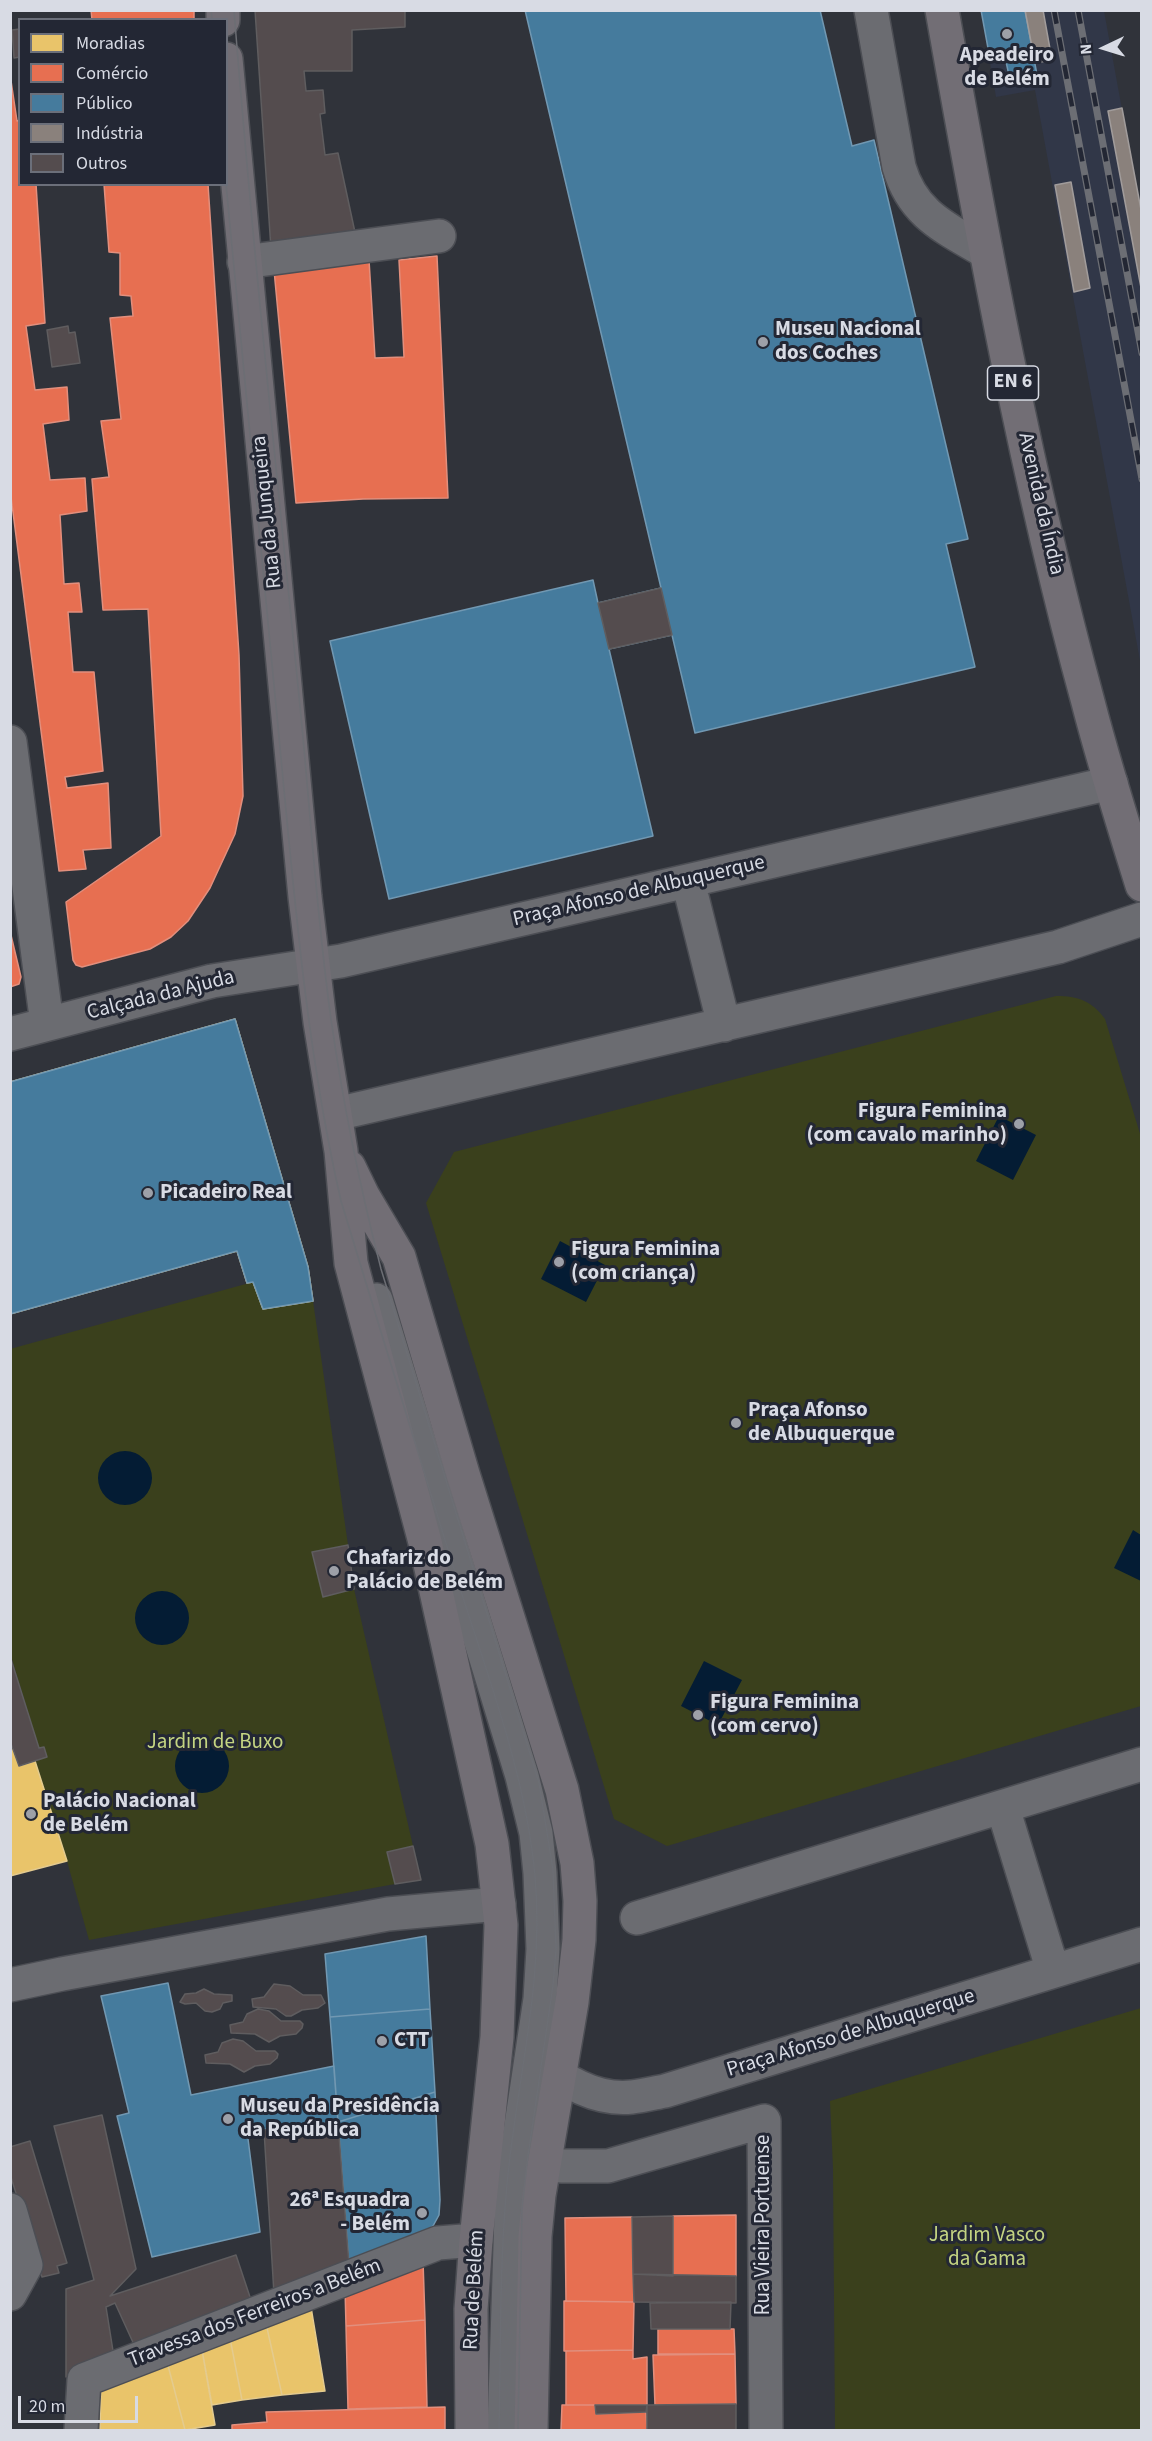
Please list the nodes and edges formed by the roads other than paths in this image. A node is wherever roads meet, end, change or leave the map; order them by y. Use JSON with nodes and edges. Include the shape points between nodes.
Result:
{"nodes":[{"id":1,"x":871,"y":10,"type":"edge"},
{"id":2,"x":942,"y":10,"type":"edge"},
{"id":3,"x":228,"y":82,"type":"edge"},
{"id":4,"x":439,"y":237,"type":"dead end"},
{"id":5,"x":986,"y":252,"type":"junction"},
{"id":6,"x":244,"y":262,"type":"junction"},
{"id":7,"x":10,"y":742,"type":"edge"},
{"id":8,"x":1111,"y":783,"type":"junction"},
{"id":9,"x":688,"y":880,"type":"junction"},
{"id":10,"x":1142,"y":885,"type":"edge"},
{"id":11,"x":1142,"y":919,"type":"edge"},
{"id":12,"x":313,"y":965,"type":"junction"},
{"id":13,"x":47,"y":1024,"type":"junction"},
{"id":14,"x":724,"y":1025,"type":"junction"},
{"id":15,"x":10,"y":1034,"type":"edge"},
{"id":16,"x":336,"y":1114,"type":"junction"},
{"id":17,"x":341,"y":1151,"type":"junction"},
{"id":18,"x":347,"y":1220,"type":"junction"},
{"id":19,"x":1142,"y":1764,"type":"edge"},
{"id":20,"x":1003,"y":1808,"type":"junction"},
{"id":21,"x":500,"y":1915,"type":"junction"},
{"id":22,"x":637,"y":1918,"type":"dead end"},
{"id":23,"x":1142,"y":1944,"type":"edge"},
{"id":24,"x":1053,"y":1971,"type":"junction"},
{"id":25,"x":10,"y":1985,"type":"edge"},
{"id":26,"x":531,"y":2054,"type":"junction"},
{"id":27,"x":559,"y":2078,"type":"junction"},
{"id":28,"x":527,"y":2156,"type":"junction"},
{"id":29,"x":10,"y":2210,"type":"edge"},
{"id":30,"x":476,"y":2240,"type":"junction"},
{"id":31,"x":10,"y":2294,"type":"edge"},
{"id":32,"x":81,"y":2430,"type":"edge"},
{"id":33,"x":472,"y":2430,"type":"edge"},
{"id":34,"x":504,"y":2430,"type":"edge"},
{"id":35,"x":531,"y":2430,"type":"edge"},
{"id":36,"x":765,"y":2430,"type":"edge"}],
"edges":[{"from":1,"to":5,"type":"street","via":[[904,185],[932,219]]},
{"from":2,"to":5,"type":"main road","name":"Avenida da Índia","number":"EN 6"},
{"from":3,"to":6,"type":"main road","name":"Rua da Junqueira"},
{"from":4,"to":6,"type":"street"},
{"from":5,"to":8,"type":"main road","name":"Avenida da Índia","number":"EN 6","via":[[1041,513]]},
{"from":6,"to":12,"type":"main road","name":"Rua da Junqueira"},
{"from":7,"to":13,"type":"street"},
{"from":8,"to":9,"type":"street","name":"Praça Afonso de Albuquerque"},
{"from":8,"to":10,"type":"main road","name":"Avenida da Índia","number":"EN 6"},
{"from":9,"to":12,"type":"street","name":"Praça Afonso de Albuquerque"},
{"from":9,"to":14,"type":"street"},
{"from":11,"to":14,"type":"street","via":[[1058,947]]},
{"from":12,"to":13,"type":"street","name":"Calçada da Ajuda","via":[[213,981]]},
{"from":12,"to":16,"type":"main road","name":"Praça Afonso de Albuquerque"},
{"from":13,"to":15,"type":"street","name":"Calçada da Ajuda"},
{"from":14,"to":16,"type":"street"},
{"from":16,"to":17,"type":"main road","name":"Praça Afonso de Albuquerque"},
{"from":17,"to":18,"type":"main road","name":"Praça Afonso de Albuquerque"},
{"from":17,"to":27,"type":"main road","name":"Praça Afonso de Albuquerque","via":[[399,1257],[571,1826],[578,1863],[579,1940]]},
{"from":18,"to":21,"type":"main road","name":"Praça Afonso de Albuquerque","via":[[351,1263],[426,1546],[464,1709],[492,1844]]},
{"from":18,"to":26,"type":"street","name":"Praça Afonso de Albuquerque","via":[[367,1269],[529,1803],[543,1918],[540,1999]]},
{"from":19,"to":20,"type":"street"},
{"from":20,"to":22,"type":"street"},
{"from":20,"to":24,"type":"street"},
{"from":21,"to":25,"type":"street","via":[[388,1914]]},
{"from":21,"to":26,"type":"street","name":"Praça Afonso de Albuquerque","via":[[512,2016]]},
{"from":21,"to":28,"type":"main road","name":"Praça Afonso de Albuquerque","via":[[496,2037]]},
{"from":23,"to":24,"type":"street","name":"Praça Afonso de Albuquerque"},
{"from":24,"to":27,"type":"street","name":"Praça Afonso de Albuquerque","via":[[665,2091],[630,2098],[606,2096]]},
{"from":26,"to":27,"type":"street","name":"Praça Afonso de Albuquerque"},
{"from":26,"to":28,"type":"street","name":"Praça Afonso de Albuquerque"},
{"from":27,"to":28,"type":"main road","name":"Praça Afonso de Albuquerque"},
{"from":28,"to":30,"type":"main road","name":"Rua de Belém"},
{"from":28,"to":34,"type":"street","name":"Rua de Belém","via":[[509,2227]]},
{"from":28,"to":35,"type":"main road","via":[[535,2236]]},
{"from":28,"to":36,"type":"street","name":"Rua Vieira Portuense","via":[[608,2166],[764,2121]]},
{"from":29,"to":31,"type":"street","via":[[26,2265]]},
{"from":30,"to":32,"type":"street","name":"Travessa dos Ferreiros a Belém","via":[[438,2243],[84,2380]]},
{"from":30,"to":33,"type":"main road","name":"Rua de Belém","via":[[471,2309]]}]}
